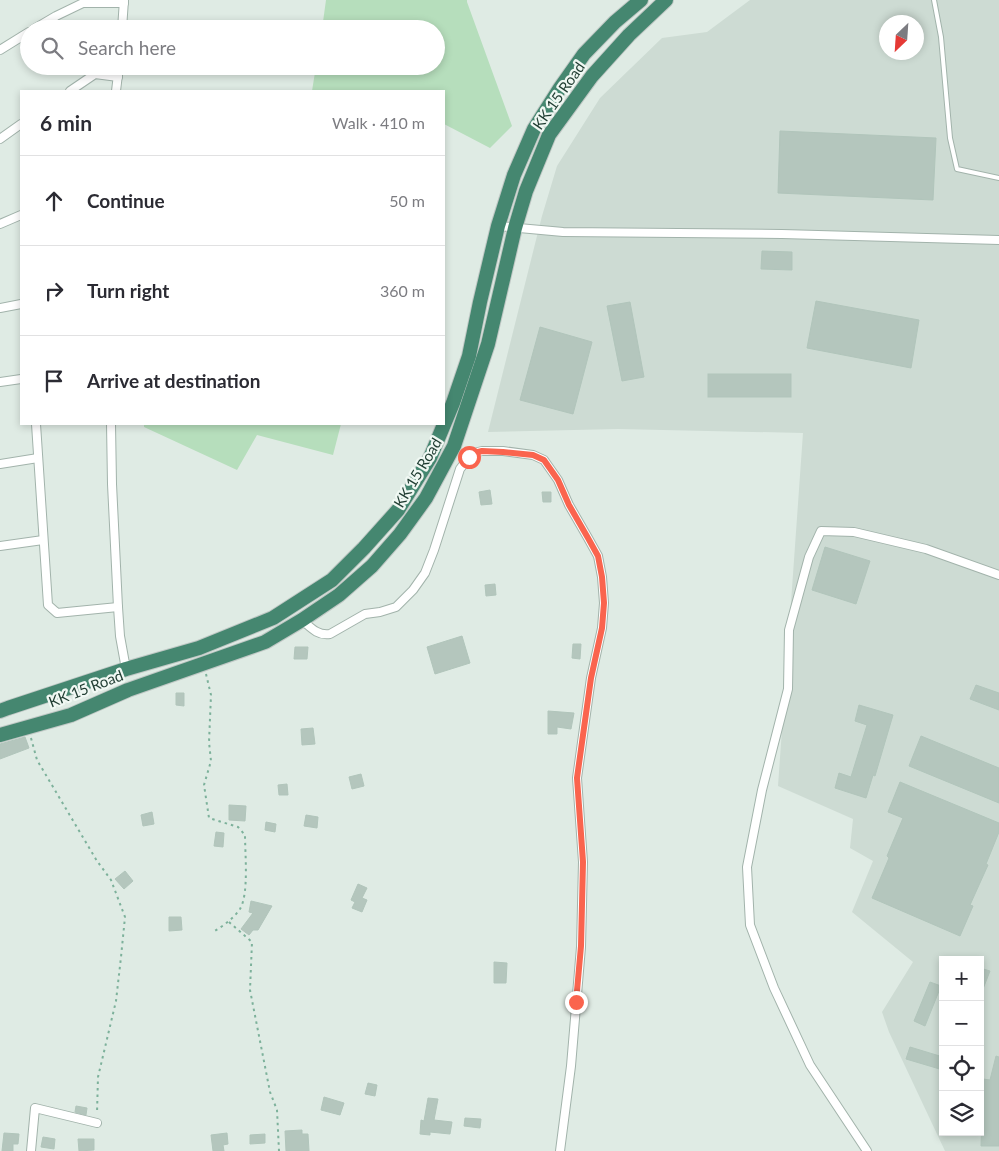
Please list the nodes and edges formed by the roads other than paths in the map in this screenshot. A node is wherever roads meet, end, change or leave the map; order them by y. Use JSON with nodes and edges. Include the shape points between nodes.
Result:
{"nodes":[{"id":1,"x":641,"y":0,"type":"edge"},
{"id":2,"x":666,"y":0,"type":"edge"},
{"id":3,"x":934,"y":0,"type":"edge"},
{"id":4,"x":124,"y":2,"type":"edge"},
{"id":5,"x":49,"y":20,"type":"edge"},
{"id":6,"x":123,"y":20,"type":"edge"},
{"id":7,"x":20,"y":38,"type":"edge"},
{"id":8,"x":0,"y":50,"type":"edge"},
{"id":9,"x":94,"y":75,"type":"edge"},
{"id":10,"x":103,"y":75,"type":"edge"},
{"id":11,"x":118,"y":77,"type":"joint"},
{"id":12,"x":71,"y":90,"type":"edge"},
{"id":13,"x":116,"y":90,"type":"edge"},
{"id":14,"x":20,"y":125,"type":"edge"},
{"id":15,"x":0,"y":139,"type":"edge"},
{"id":16,"x":999,"y":178,"type":"edge"},
{"id":17,"x":20,"y":215,"type":"edge"},
{"id":18,"x":0,"y":224,"type":"edge"},
{"id":19,"x":498,"y":226,"type":"junction"},
{"id":20,"x":516,"y":228,"type":"junction"},
{"id":21,"x":999,"y":240,"type":"edge"},
{"id":22,"x":20,"y":304,"type":"edge"},
{"id":23,"x":0,"y":308,"type":"edge"},
{"id":24,"x":20,"y":379,"type":"edge"},
{"id":25,"x":0,"y":382,"type":"edge"},
{"id":26,"x":445,"y":422,"type":"edge"},
{"id":27,"x":36,"y":425,"type":"edge"},
{"id":28,"x":111,"y":425,"type":"edge"},
{"id":29,"x":444,"y":425,"type":"edge"},
{"id":30,"x":38,"y":458,"type":"junction"},
{"id":31,"x":0,"y":464,"type":"edge"},
{"id":32,"x":43,"y":540,"type":"junction"},
{"id":33,"x":0,"y":546,"type":"edge"},
{"id":34,"x":999,"y":575,"type":"edge"},
{"id":35,"x":118,"y":607,"type":"junction"},
{"id":36,"x":302,"y":620,"type":"junction"},
{"id":37,"x":126,"y":669,"type":"junction"},
{"id":38,"x":0,"y":711,"type":"edge"},
{"id":39,"x":0,"y":735,"type":"edge"},
{"id":40,"x":97,"y":1123,"type":"road end"},
{"id":41,"x":31,"y":1151,"type":"edge"},
{"id":42,"x":560,"y":1151,"type":"edge"},
{"id":43,"x":868,"y":1151,"type":"edge"}],
"edges":[{"from":1,"to":19,"type":"highway","name":"KK 15 Road","via":[[584,54],[534,128],[514,175]]},
{"from":2,"to":20,"type":"highway","name":"KK 15 Road","via":[[592,76],[549,135],[526,191]]},
{"from":3,"to":16,"type":"lane","via":[[941,37],[950,138],[957,169]]},
{"from":4,"to":5,"type":"street","via":[[83,2]]},
{"from":4,"to":6,"type":"street"},
{"from":7,"to":8,"type":"street"},
{"from":9,"to":12,"type":"street"},
{"from":10,"to":11,"type":"street"},
{"from":11,"to":13,"type":"street"},
{"from":14,"to":15,"type":"street"},
{"from":17,"to":18,"type":"street"},
{"from":19,"to":20,"type":"street"},
{"from":19,"to":26,"type":"highway","name":"KK 15 Road","via":[[469,356]]},
{"from":20,"to":21,"type":"street","via":[[563,232]]},
{"from":20,"to":36,"type":"highway","name":"KK 15 Road","via":[[488,344],[454,446],[426,498],[372,566],[339,595]]},
{"from":22,"to":23,"type":"street"},
{"from":24,"to":25,"type":"street"},
{"from":27,"to":30,"type":"street"},
{"from":28,"to":35,"type":"street"},
{"from":29,"to":37,"type":"highway","name":"KK 15 Road","via":[[430,458],[398,510],[332,580],[273,618],[199,648]]},
{"from":30,"to":31,"type":"street"},
{"from":30,"to":32,"type":"street"},
{"from":32,"to":33,"type":"street"},
{"from":32,"to":35,"type":"street","via":[[48,606],[57,613]]},
{"from":34,"to":43,"type":"street","via":[[926,549],[854,532],[821,531],[809,557],[789,630],[788,689],[762,790],[747,867],[750,925],[774,988],[810,1065]]},
{"from":35,"to":37,"type":"street"},
{"from":36,"to":39,"type":"highway","name":"KK 15 Road","via":[[265,642],[128,690],[71,715]]},
{"from":36,"to":42,"type":"street","via":[[318,634],[324,635],[365,614],[396,607],[425,574],[460,469],[469,457],[482,451],[533,455],[544,460],[598,556],[604,603],[577,778],[583,862],[581,946],[572,1066]]},
{"from":37,"to":38,"type":"highway","name":"KK 15 Road"},
{"from":40,"to":41,"type":"street","via":[[35,1108]]}]}
